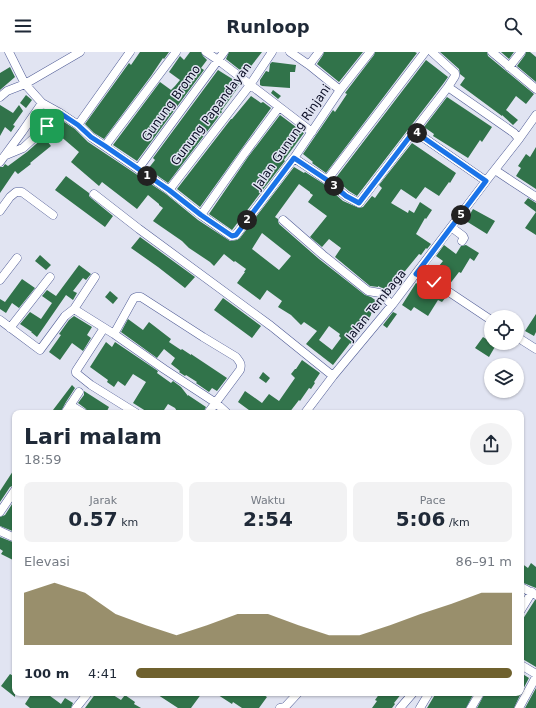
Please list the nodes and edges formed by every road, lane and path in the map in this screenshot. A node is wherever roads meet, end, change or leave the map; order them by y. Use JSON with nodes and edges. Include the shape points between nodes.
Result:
{"nodes":[{"id":1,"x":9,"y":52,"type":"edge"},
{"id":2,"x":80,"y":52,"type":"edge"},
{"id":3,"x":130,"y":52,"type":"edge"},
{"id":4,"x":176,"y":52,"type":"edge"},
{"id":5,"x":206,"y":52,"type":"edge"},
{"id":6,"x":224,"y":52,"type":"edge"},
{"id":7,"x":272,"y":52,"type":"edge"},
{"id":8,"x":290,"y":52,"type":"edge"},
{"id":9,"x":319,"y":52,"type":"edge"},
{"id":10,"x":370,"y":52,"type":"edge"},
{"id":11,"x":425,"y":52,"type":"edge"},
{"id":12,"x":432,"y":52,"type":"edge"},
{"id":13,"x":492,"y":52,"type":"edge"},
{"id":14,"x":521,"y":52,"type":"edge"},
{"id":15,"x":218,"y":60,"type":"junction"},
{"id":16,"x":309,"y":65,"type":"junction"},
{"id":17,"x":509,"y":67,"type":"junction"},
{"id":18,"x":25,"y":84,"type":"junction"},
{"id":19,"x":250,"y":85,"type":"junction"},
{"id":20,"x":448,"y":87,"type":"junction"},
{"id":21,"x":536,"y":89,"type":"edge"},
{"id":22,"x":340,"y":90,"type":"junction"},
{"id":23,"x":0,"y":97,"type":"edge"},
{"id":24,"x":42,"y":103,"type":"junction"},
{"id":25,"x":278,"y":107,"type":"junction"},
{"id":26,"x":60,"y":113,"type":"junction"},
{"id":27,"x":536,"y":115,"type":"edge"},
{"id":28,"x":78,"y":125,"type":"junction"},
{"id":29,"x":414,"y":131,"type":"junction"},
{"id":30,"x":22,"y":132,"type":"junction"},
{"id":31,"x":312,"y":132,"type":"junction"},
{"id":32,"x":519,"y":139,"type":"junction"},
{"id":33,"x":31,"y":140,"type":"junction"},
{"id":34,"x":105,"y":146,"type":"junction"},
{"id":35,"x":294,"y":158,"type":"junction"},
{"id":36,"x":3,"y":159,"type":"edge"},
{"id":37,"x":138,"y":169,"type":"junction"},
{"id":38,"x":495,"y":170,"type":"junction"},
{"id":39,"x":327,"y":180,"type":"junction"},
{"id":40,"x":486,"y":181,"type":"junction"},
{"id":41,"x":169,"y":190,"type":"junction"},
{"id":42,"x":94,"y":194,"type":"dead end"},
{"id":43,"x":536,"y":197,"type":"edge"},
{"id":44,"x":0,"y":211,"type":"edge"},
{"id":45,"x":53,"y":215,"type":"dead end"},
{"id":46,"x":201,"y":215,"type":"junction"},
{"id":47,"x":283,"y":220,"type":"dead end"},
{"id":48,"x":455,"y":230,"type":"junction"},
{"id":49,"x":462,"y":240,"type":"dead end"},
{"id":50,"x":17,"y":258,"type":"dead end"},
{"id":51,"x":416,"y":274,"type":"junction"},
{"id":52,"x":50,"y":277,"type":"dead end"},
{"id":53,"x":95,"y":277,"type":"dead end"},
{"id":54,"x":0,"y":280,"type":"edge"},
{"id":55,"x":392,"y":305,"type":"junction"},
{"id":56,"x":74,"y":309,"type":"junction"},
{"id":57,"x":484,"y":315,"type":"edge"},
{"id":58,"x":0,"y":320,"type":"edge"},
{"id":59,"x":10,"y":328,"type":"junction"},
{"id":60,"x":104,"y":328,"type":"junction"},
{"id":61,"x":114,"y":334,"type":"junction"},
{"id":62,"x":524,"y":341,"type":"edge"},
{"id":63,"x":536,"y":349,"type":"edge"},
{"id":64,"x":333,"y":376,"type":"junction"},
{"id":65,"x":79,"y":392,"type":"dead end"},
{"id":66,"x":216,"y":402,"type":"junction"},
{"id":67,"x":70,"y":405,"type":"junction"},
{"id":68,"x":67,"y":410,"type":"edge"},
{"id":69,"x":78,"y":410,"type":"edge"},
{"id":70,"x":131,"y":410,"type":"edge"},
{"id":71,"x":210,"y":410,"type":"edge"},
{"id":72,"x":224,"y":410,"type":"edge"},
{"id":73,"x":307,"y":410,"type":"edge"},
{"id":74,"x":12,"y":496,"type":"edge"},
{"id":75,"x":0,"y":512,"type":"edge"},
{"id":76,"x":0,"y":531,"type":"edge"},
{"id":77,"x":12,"y":537,"type":"edge"},
{"id":78,"x":524,"y":588,"type":"edge"},
{"id":79,"x":534,"y":593,"type":"edge"},
{"id":80,"x":524,"y":606,"type":"edge"},
{"id":81,"x":524,"y":667,"type":"edge"},
{"id":82,"x":536,"y":674,"type":"edge"},
{"id":83,"x":536,"y":677,"type":"edge"},
{"id":84,"x":86,"y":696,"type":"edge"},
{"id":85,"x":295,"y":696,"type":"edge"},
{"id":86,"x":410,"y":696,"type":"edge"},
{"id":87,"x":427,"y":696,"type":"edge"},
{"id":88,"x":478,"y":696,"type":"edge"},
{"id":89,"x":78,"y":708,"type":"edge"},
{"id":90,"x":280,"y":708,"type":"edge"},
{"id":91,"x":400,"y":708,"type":"edge"},
{"id":92,"x":420,"y":708,"type":"edge"},
{"id":93,"x":471,"y":708,"type":"edge"},
{"id":94,"x":519,"y":708,"type":"edge"}],
"edges":[{"from":1,"to":18,"type":"street"},
{"from":2,"to":18,"type":"street"},
{"from":3,"to":28,"type":"street"},
{"from":4,"to":34,"type":"street"},
{"from":5,"to":15,"type":"street"},
{"from":6,"to":15,"type":"street","name":"Gunung Bromo"},
{"from":7,"to":19,"type":"street","name":"Gunung Papandayan"},
{"from":8,"to":16,"type":"street"},
{"from":9,"to":16,"type":"street"},
{"from":10,"to":22,"type":"street","name":"Jalan Gunung Rinjani"},
{"from":11,"to":39,"type":"street"},
{"from":12,"to":20,"type":"street","via":[[455,73]]},
{"from":13,"to":17,"type":"street"},
{"from":14,"to":17,"type":"street"},
{"from":15,"to":19,"type":"street"},
{"from":15,"to":37,"type":"street","name":"Gunung Bromo"},
{"from":16,"to":22,"type":"street"},
{"from":17,"to":21,"type":"street"},
{"from":18,"to":23,"type":"street","via":[[7,91]]},
{"from":18,"to":24,"type":"street"},
{"from":19,"to":25,"type":"street"},
{"from":19,"to":41,"type":"street","name":"Gunung Papandayan"},
{"from":20,"to":29,"type":"street"},
{"from":20,"to":32,"type":"street"},
{"from":22,"to":31,"type":"street","name":"Jalan Gunung Rinjani"},
{"from":24,"to":26,"type":"street"},
{"from":24,"to":30,"type":"street"},
{"from":25,"to":31,"type":"street"},
{"from":25,"to":46,"type":"street"},
{"from":26,"to":28,"type":"street"},
{"from":26,"to":33,"type":"street"},
{"from":27,"to":32,"type":"street","name":"Jalan Tembaga"},
{"from":28,"to":34,"type":"street"},
{"from":29,"to":39,"type":"street","via":[[360,203],[346,196]]},
{"from":29,"to":40,"type":"street"},
{"from":30,"to":33,"type":"street"},
{"from":30,"to":36,"type":"street"},
{"from":31,"to":35,"type":"street","name":"Jalan Gunung Rinjani"},
{"from":32,"to":38,"type":"street","name":"Jalan Tembaga"},
{"from":33,"to":36,"type":"street","via":[[23,148]]},
{"from":34,"to":37,"type":"street"},
{"from":35,"to":39,"type":"street"},
{"from":35,"to":46,"type":"street","name":"Jalan Gunung Rinjani","via":[[236,235],[232,236]]},
{"from":37,"to":41,"type":"street"},
{"from":38,"to":40,"type":"street","name":"Jalan Tembaga"},
{"from":38,"to":43,"type":"street"},
{"from":40,"to":48,"type":"street","name":"Jalan Tembaga"},
{"from":41,"to":46,"type":"street"},
{"from":42,"to":64,"type":"street","via":[[271,326]]},
{"from":44,"to":45,"type":"street","via":[[10,197],[16,192],[22,192]]},
{"from":47,"to":55,"type":"street","via":[[368,291],[380,293]]},
{"from":48,"to":49,"type":"street","via":[[464,237]]},
{"from":48,"to":51,"type":"street","name":"Jalan Tembaga"},
{"from":50,"to":54,"type":"street"},
{"from":51,"to":55,"type":"street","name":"Jalan Tembaga"},
{"from":51,"to":57,"type":"street","via":[[434,282]]},
{"from":52,"to":59,"type":"street"},
{"from":53,"to":56,"type":"street"},
{"from":55,"to":64,"type":"street","name":"Jalan Tembaga"},
{"from":56,"to":59,"type":"street","via":[[65,316],[40,350]]},
{"from":56,"to":60,"type":"street"},
{"from":58,"to":59,"type":"street"},
{"from":60,"to":61,"type":"street"},
{"from":60,"to":70,"type":"street","via":[[76,373]]},
{"from":61,"to":66,"type":"street"},
{"from":61,"to":66,"type":"street","via":[[134,298],[141,297],[236,358],[240,362],[240,370]]},
{"from":62,"to":63,"type":"street"},
{"from":64,"to":73,"type":"street","name":"Jalan Tembaga"},
{"from":65,"to":67,"type":"street"},
{"from":66,"to":71,"type":"street"},
{"from":66,"to":72,"type":"street"},
{"from":67,"to":68,"type":"street"},
{"from":67,"to":69,"type":"street"},
{"from":74,"to":75,"type":"street"},
{"from":76,"to":77,"type":"street"},
{"from":78,"to":79,"type":"street"},
{"from":79,"to":80,"type":"street"},
{"from":81,"to":82,"type":"street"},
{"from":83,"to":94,"type":"street"},
{"from":84,"to":89,"type":"street"},
{"from":85,"to":90,"type":"street","via":[[285,707]]},
{"from":86,"to":91,"type":"street"},
{"from":87,"to":92,"type":"street"},
{"from":88,"to":93,"type":"street"}]}
